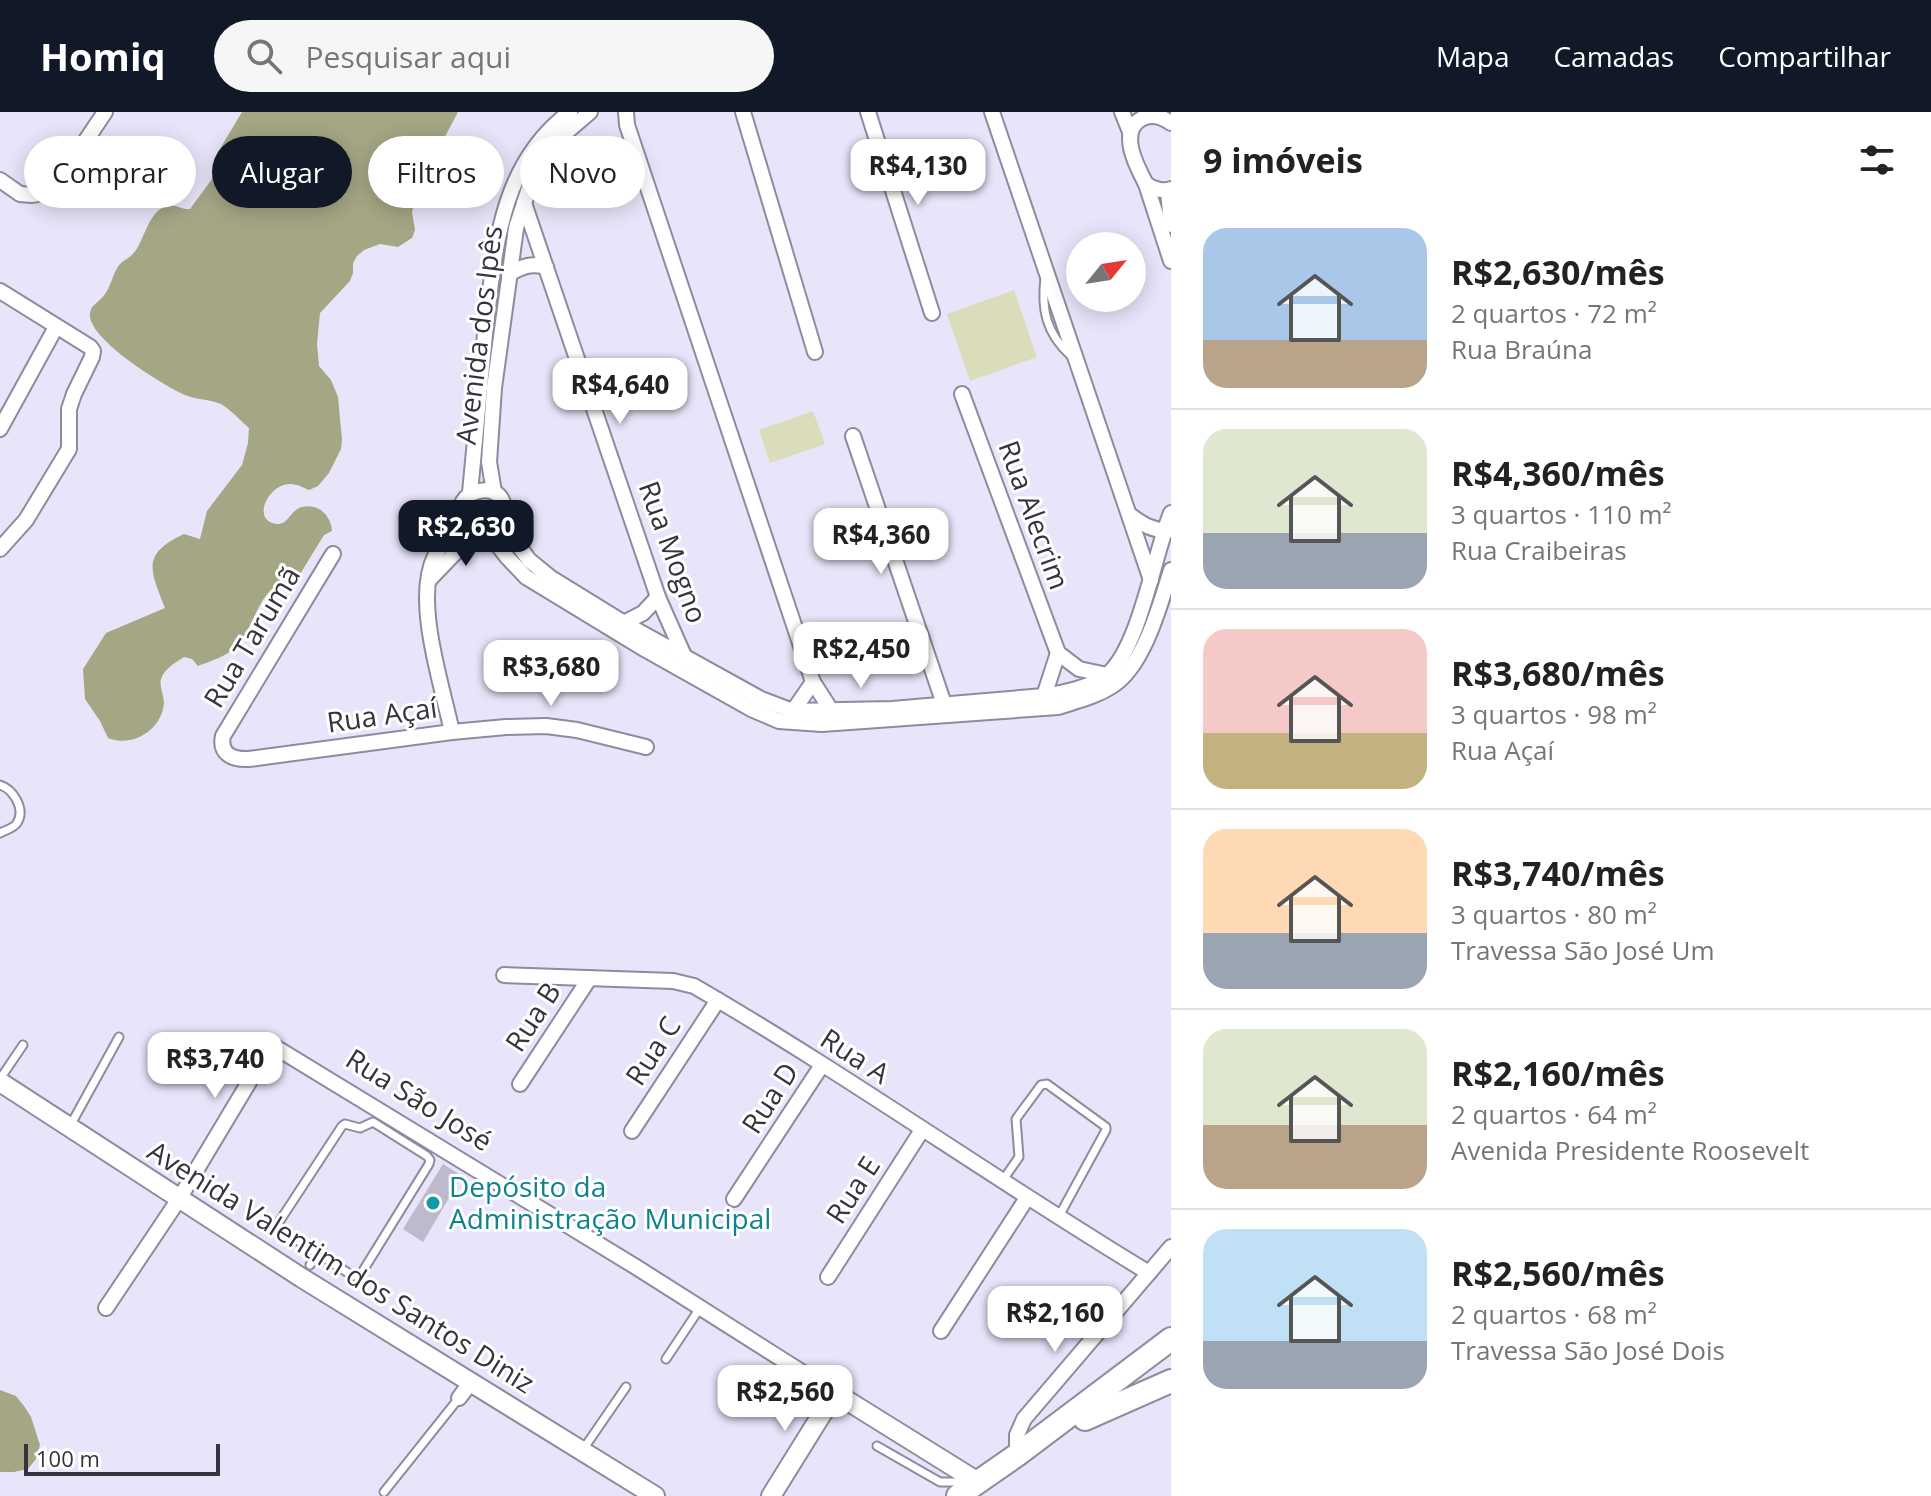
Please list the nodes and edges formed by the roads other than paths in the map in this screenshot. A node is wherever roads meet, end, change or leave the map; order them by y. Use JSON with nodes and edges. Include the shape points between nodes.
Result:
{"nodes":[{"id":1,"x":105,"y":112,"type":"edge"},
{"id":2,"x":570,"y":112,"type":"edge"},
{"id":3,"x":590,"y":112,"type":"edge"},
{"id":4,"x":743,"y":112,"type":"edge"},
{"id":5,"x":868,"y":112,"type":"edge"},
{"id":6,"x":992,"y":112,"type":"edge"},
{"id":7,"x":1122,"y":112,"type":"edge"},
{"id":8,"x":612,"y":113,"type":"edge"},
{"id":9,"x":1143,"y":114,"type":"edge"},
{"id":10,"x":626,"y":119,"type":"edge"},
{"id":11,"x":1168,"y":119,"type":"edge"},
{"id":12,"x":1130,"y":132,"type":"junction"},
{"id":13,"x":562,"y":136,"type":"edge"},
{"id":14,"x":0,"y":180,"type":"edge"},
{"id":15,"x":1146,"y":184,"type":"junction"},
{"id":16,"x":1170,"y":189,"type":"edge"},
{"id":17,"x":522,"y":208,"type":"edge"},
{"id":18,"x":526,"y":208,"type":"edge"},
{"id":19,"x":1171,"y":225,"type":"edge"},
{"id":20,"x":1171,"y":261,"type":"edge"},
{"id":21,"x":546,"y":267,"type":"junction"},
{"id":22,"x":509,"y":274,"type":"junction"},
{"id":23,"x":0,"y":291,"type":"edge"},
{"id":24,"x":932,"y":313,"type":"dead end"},
{"id":25,"x":56,"y":327,"type":"junction"},
{"id":26,"x":815,"y":352,"type":"dead end"},
{"id":27,"x":962,"y":394,"type":"dead end"},
{"id":28,"x":0,"y":429,"type":"edge"},
{"id":29,"x":853,"y":436,"type":"dead end"},
{"id":30,"x":494,"y":492,"type":"junction"},
{"id":31,"x":470,"y":493,"type":"junction"},
{"id":32,"x":1171,"y":513,"type":"edge"},
{"id":33,"x":463,"y":515,"type":"junction"},
{"id":34,"x":1129,"y":515,"type":"junction"},
{"id":35,"x":501,"y":521,"type":"junction"},
{"id":36,"x":482,"y":530,"type":"junction"},
{"id":37,"x":1167,"y":530,"type":"edge"},
{"id":38,"x":2,"y":540,"type":"edge"},
{"id":39,"x":333,"y":554,"type":"dead end"},
{"id":40,"x":1171,"y":570,"type":"edge"},
{"id":41,"x":1150,"y":578,"type":"junction"},
{"id":42,"x":428,"y":581,"type":"junction"},
{"id":43,"x":658,"y":597,"type":"junction"},
{"id":44,"x":1163,"y":597,"type":"junction"},
{"id":45,"x":619,"y":626,"type":"junction"},
{"id":46,"x":1058,"y":653,"type":"junction"},
{"id":47,"x":685,"y":657,"type":"junction"},
{"id":48,"x":687,"y":674,"type":"junction"},
{"id":49,"x":1107,"y":675,"type":"junction"},
{"id":50,"x":813,"y":682,"type":"junction"},
{"id":51,"x":1044,"y":696,"type":"junction"},
{"id":52,"x":944,"y":704,"type":"junction"},
{"id":53,"x":831,"y":710,"type":"junction"},
{"id":54,"x":793,"y":711,"type":"junction"},
{"id":55,"x":452,"y":732,"type":"junction"},
{"id":56,"x":646,"y":747,"type":"dead end"},
{"id":57,"x":223,"y":750,"type":"joint"},
{"id":58,"x":0,"y":785,"type":"edge"},
{"id":59,"x":0,"y":833,"type":"edge"},
{"id":60,"x":504,"y":975,"type":"dead end"},
{"id":61,"x":589,"y":979,"type":"junction"},
{"id":62,"x":718,"y":1000,"type":"junction"},
{"id":63,"x":119,"y":1037,"type":"dead end"},
{"id":64,"x":23,"y":1045,"type":"dead end"},
{"id":65,"x":822,"y":1065,"type":"junction"},
{"id":66,"x":0,"y":1080,"type":"edge"},
{"id":67,"x":520,"y":1084,"type":"dead end"},
{"id":68,"x":69,"y":1128,"type":"junction"},
{"id":69,"x":922,"y":1130,"type":"junction"},
{"id":70,"x":632,"y":1131,"type":"dead end"},
{"id":71,"x":1002,"y":1182,"type":"junction"},
{"id":72,"x":1027,"y":1198,"type":"junction"},
{"id":73,"x":179,"y":1199,"type":"junction"},
{"id":74,"x":734,"y":1199,"type":"dead end"},
{"id":75,"x":1058,"y":1218,"type":"junction"},
{"id":76,"x":1171,"y":1247,"type":"edge"},
{"id":77,"x":309,"y":1266,"type":"junction"},
{"id":78,"x":1149,"y":1273,"type":"junction"},
{"id":79,"x":828,"y":1277,"type":"dead end"},
{"id":80,"x":700,"y":1307,"type":"junction"},
{"id":81,"x":106,"y":1308,"type":"dead end"},
{"id":82,"x":941,"y":1331,"type":"dead end"},
{"id":83,"x":1171,"y":1339,"type":"edge"},
{"id":84,"x":1171,"y":1355,"type":"edge"},
{"id":85,"x":666,"y":1359,"type":"dead end"},
{"id":86,"x":1171,"y":1381,"type":"edge"},
{"id":87,"x":471,"y":1382,"type":"junction"},
{"id":88,"x":626,"y":1387,"type":"dead end"},
{"id":89,"x":835,"y":1393,"type":"junction"},
{"id":90,"x":459,"y":1398,"type":"joint"},
{"id":91,"x":1085,"y":1419,"type":"junction"},
{"id":92,"x":877,"y":1446,"type":"dead end"},
{"id":93,"x":582,"y":1452,"type":"junction"},
{"id":94,"x":1017,"y":1455,"type":"junction"},
{"id":95,"x":980,"y":1489,"type":"edge"},
{"id":96,"x":384,"y":1492,"type":"dead end"},
{"id":97,"x":655,"y":1496,"type":"edge"},
{"id":98,"x":771,"y":1496,"type":"edge"},
{"id":99,"x":958,"y":1496,"type":"edge"}],
"edges":[{"from":1,"to":14,"type":"street","via":[[56,185],[43,193],[20,194]]},
{"from":2,"to":31,"type":"street","name":"Avenida dos Ipês","via":[[530,151],[502,217]]},
{"from":3,"to":13,"type":"street","name":"Avenida dos Ipês"},
{"from":4,"to":26,"type":"street"},
{"from":5,"to":24,"type":"street"},
{"from":6,"to":34,"type":"street"},
{"from":7,"to":12,"type":"street"},
{"from":8,"to":10,"type":"street"},
{"from":9,"to":11,"type":"street"},
{"from":9,"to":12,"type":"street"},
{"from":10,"to":50,"type":"street"},
{"from":12,"to":15,"type":"street"},
{"from":15,"to":16,"type":"street"},
{"from":15,"to":20,"type":"street"},
{"from":16,"to":19,"type":"street"},
{"from":17,"to":22,"type":"street","name":"Avenida dos Ipês"},
{"from":18,"to":21,"type":"street","name":"Rua Mogno"},
{"from":21,"to":22,"type":"street","via":[[523,266]]},
{"from":21,"to":43,"type":"street","name":"Rua Mogno"},
{"from":22,"to":30,"type":"street","name":"Avenida dos Ipês","via":[[489,447]]},
{"from":23,"to":25,"type":"street"},
{"from":25,"to":28,"type":"street"},
{"from":25,"to":38,"type":"street","via":[[93,351],[69,409],[69,449],[26,520]]},
{"from":27,"to":46,"type":"street","name":"Rua Alecrim"},
{"from":29,"to":52,"type":"street"},
{"from":30,"to":31,"type":"street"},
{"from":30,"to":35,"type":"street","name":"Avenida dos Ipês","via":[[503,505]]},
{"from":31,"to":33,"type":"street","name":"Avenida dos Ipês"},
{"from":32,"to":37,"type":"street"},
{"from":33,"to":36,"type":"street","name":"Avenida dos Ipês","via":[[469,525]]},
{"from":33,"to":42,"type":"street","via":[[436,555]]},
{"from":34,"to":37,"type":"street","via":[[1145,526]]},
{"from":34,"to":41,"type":"street"},
{"from":35,"to":36,"type":"street"},
{"from":35,"to":45,"type":"street","name":"Avenida dos Ipês","via":[[529,560]]},
{"from":36,"to":42,"type":"street"},
{"from":36,"to":45,"type":"street","name":"Avenida dos Ipês","via":[[526,577]]},
{"from":37,"to":41,"type":"street"},
{"from":39,"to":57,"type":"street","name":"Rua Tarumã","via":[[223,736]]},
{"from":40,"to":44,"type":"street","name":"Avenida dos Ipês"},
{"from":41,"to":44,"type":"street"},
{"from":41,"to":49,"type":"street","via":[[1124,653]]},
{"from":42,"to":55,"type":"street","via":[[425,602]]},
{"from":43,"to":45,"type":"street"},
{"from":43,"to":47,"type":"street","name":"Rua Mogno"},
{"from":44,"to":48,"type":"street","name":"Avenida dos Ipês","via":[[1146,641],[1115,685],[1058,707],[796,723],[751,709]]},
{"from":45,"to":47,"type":"street","name":"Avenida dos Ipês"},
{"from":45,"to":48,"type":"street","name":"Avenida dos Ipês"},
{"from":46,"to":49,"type":"street","via":[[1079,669]]},
{"from":46,"to":51,"type":"street"},
{"from":47,"to":48,"type":"street","name":"Rua Mogno"},
{"from":47,"to":54,"type":"street","name":"Avenida dos Ipês"},
{"from":49,"to":51,"type":"street","name":"Avenida dos Ipês"},
{"from":50,"to":53,"type":"street"},
{"from":50,"to":54,"type":"street"},
{"from":51,"to":52,"type":"street","name":"Avenida dos Ipês"},
{"from":52,"to":53,"type":"street","name":"Avenida dos Ipês"},
{"from":53,"to":54,"type":"street","name":"Avenida dos Ipês"},
{"from":55,"to":56,"type":"street","name":"Rua Açaí","via":[[546,726]]},
{"from":55,"to":57,"type":"street","name":"Rua Açaí","via":[[249,759],[235,759]]},
{"from":58,"to":59,"type":"lane","via":[[15,796],[20,816]]},
{"from":60,"to":61,"type":"street","name":"Rua A"},
{"from":61,"to":62,"type":"street","name":"Rua A","via":[[673,981]]},
{"from":61,"to":67,"type":"street","name":"Rua B"},
{"from":62,"to":65,"type":"street","name":"Rua A"},
{"from":62,"to":70,"type":"street","name":"Rua C"},
{"from":63,"to":68,"type":"lane"},
{"from":64,"to":66,"type":"lane"},
{"from":65,"to":69,"type":"street","name":"Rua A"},
{"from":65,"to":74,"type":"street","name":"Rua D"},
{"from":66,"to":68,"type":"street","name":"Avenida Valentim dos Santos Diniz"},
{"from":68,"to":73,"type":"street","name":"Avenida Valentim dos Santos Diniz"},
{"from":69,"to":71,"type":"street","name":"Rua A"},
{"from":69,"to":79,"type":"street","name":"Rua E"},
{"from":71,"to":72,"type":"street","name":"Rua A"},
{"from":71,"to":75,"type":"lane","via":[[1019,1157],[1016,1119],[1047,1084],[1106,1127]]},
{"from":72,"to":75,"type":"street","name":"Rua A"},
{"from":72,"to":82,"type":"street"},
{"from":73,"to":77,"type":"street","name":"Avenida Valentim dos Santos Diniz"},
{"from":73,"to":80,"type":"street","name":"Rua São José","via":[[267,1052],[278,1047]]},
{"from":73,"to":81,"type":"street"},
{"from":75,"to":78,"type":"street","name":"Rua A"},
{"from":76,"to":78,"type":"street"},
{"from":77,"to":77,"type":"lane","via":[[278,1226],[342,1126],[360,1128],[373,1122],[427,1156],[429,1164],[361,1274]]},
{"from":77,"to":87,"type":"street","name":"Avenida Valentim dos Santos Diniz"},
{"from":78,"to":94,"type":"street","via":[[1024,1419]]},
{"from":80,"to":85,"type":"lane"},
{"from":80,"to":89,"type":"street","name":"Rua São José"},
{"from":83,"to":94,"type":"main road"},
{"from":84,"to":91,"type":"main road"},
{"from":86,"to":91,"type":"main road"},
{"from":87,"to":90,"type":"street"},
{"from":87,"to":93,"type":"street","name":"Avenida Valentim dos Santos Diniz"},
{"from":88,"to":93,"type":"lane"},
{"from":89,"to":95,"type":"street","name":"Rua São José"},
{"from":89,"to":98,"type":"street"},
{"from":90,"to":96,"type":"lane"},
{"from":91,"to":95,"type":"main road"},
{"from":92,"to":95,"type":"lane","via":[[940,1482]]},
{"from":93,"to":97,"type":"street","name":"Avenida Valentim dos Santos Diniz"},
{"from":94,"to":95,"type":"main road"},
{"from":95,"to":99,"type":"main road"}]}
